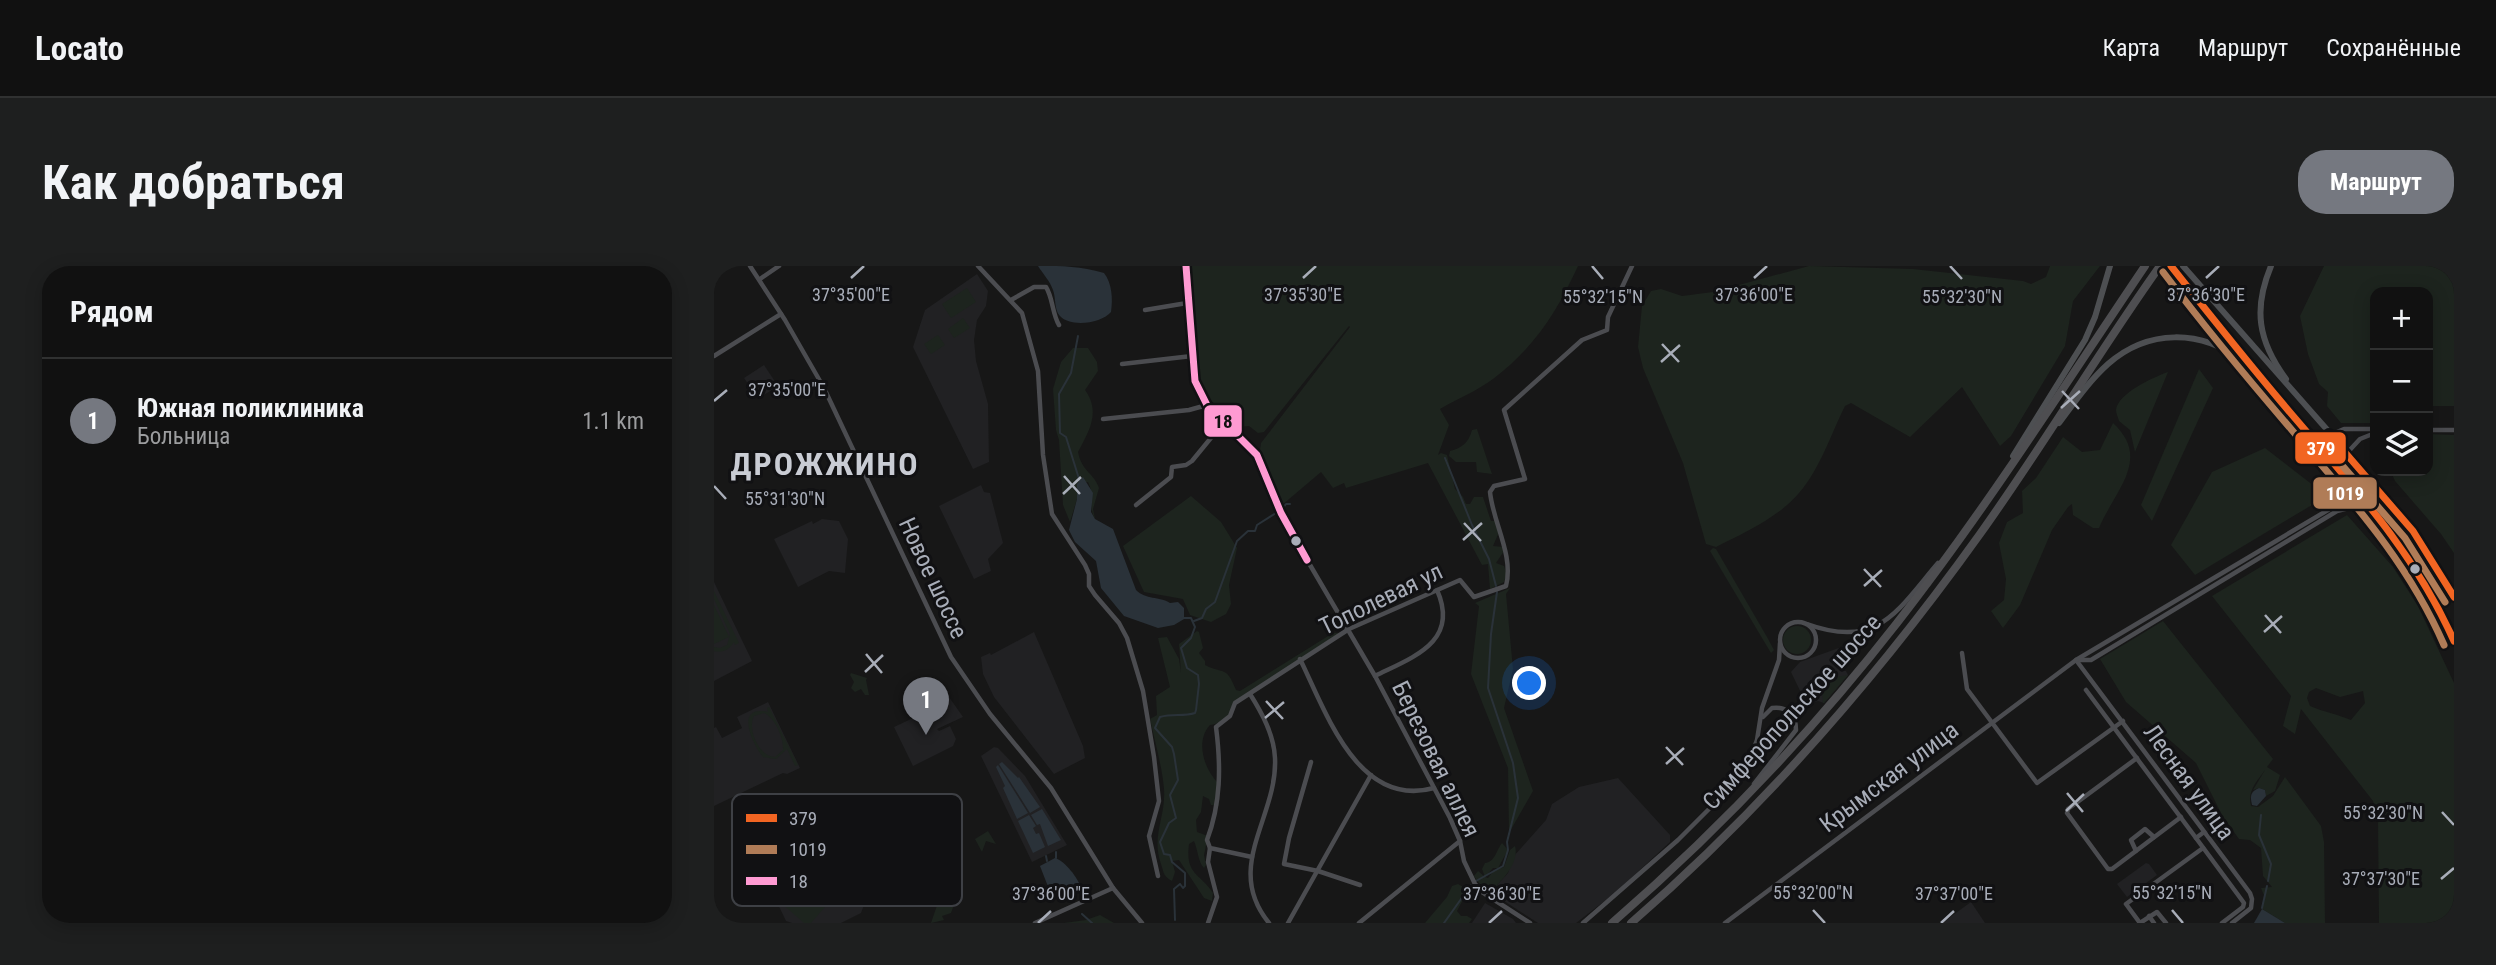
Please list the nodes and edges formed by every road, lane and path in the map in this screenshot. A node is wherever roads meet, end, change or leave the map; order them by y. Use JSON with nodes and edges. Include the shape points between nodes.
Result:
{"nodes":[{"id":1,"x":750,"y":266,"type":"edge"},
{"id":2,"x":779,"y":266,"type":"edge"},
{"id":3,"x":978,"y":266,"type":"edge"},
{"id":4,"x":1186,"y":266,"type":"edge"},
{"id":5,"x":1632,"y":266,"type":"edge"},
{"id":6,"x":2110,"y":266,"type":"edge"},
{"id":7,"x":2145,"y":266,"type":"edge"},
{"id":8,"x":2171,"y":266,"type":"edge"},
{"id":9,"x":2183,"y":266,"type":"edge"},
{"id":10,"x":2271,"y":266,"type":"edge"},
{"id":11,"x":2159,"y":268,"type":"edge"},
{"id":12,"x":760,"y":279,"type":"junction"},
{"id":13,"x":1011,"y":300,"type":"junction"},
{"id":14,"x":1187,"y":303,"type":"junction"},
{"id":15,"x":1145,"y":310,"type":"dead end"},
{"id":16,"x":781,"y":314,"type":"junction"},
{"id":17,"x":1059,"y":325,"type":"dead end"},
{"id":18,"x":714,"y":356,"type":"edge"},
{"id":19,"x":1192,"y":356,"type":"junction"},
{"id":20,"x":1122,"y":364,"type":"dead end"},
{"id":21,"x":2267,"y":385,"type":"junction"},
{"id":22,"x":1207,"y":405,"type":"junction"},
{"id":23,"x":2312,"y":414,"type":"junction"},
{"id":24,"x":1103,"y":419,"type":"dead end"},
{"id":25,"x":1224,"y":422,"type":"junction"},
{"id":26,"x":2433,"y":430,"type":"edge"},
{"id":27,"x":2454,"y":430,"type":"edge"},
{"id":28,"x":2370,"y":431,"type":"edge"},
{"id":29,"x":2370,"y":434,"type":"edge"},
{"id":30,"x":2330,"y":435,"type":"junction"},
{"id":31,"x":2347,"y":453,"type":"junction"},
{"id":32,"x":2357,"y":489,"type":"junction"},
{"id":33,"x":1993,"y":491,"type":"junction"},
{"id":34,"x":2002,"y":501,"type":"junction"},
{"id":35,"x":1136,"y":505,"type":"dead end"},
{"id":36,"x":2382,"y":520,"type":"junction"},
{"id":37,"x":1964,"y":533,"type":"junction"},
{"id":38,"x":1437,"y":590,"type":"junction"},
{"id":39,"x":2454,"y":597,"type":"edge"},
{"id":40,"x":1807,"y":624,"type":"junction"},
{"id":41,"x":1349,"y":629,"type":"junction"},
{"id":42,"x":2454,"y":641,"type":"edge"},
{"id":43,"x":1780,"y":643,"type":"junction"},
{"id":44,"x":1962,"y":653,"type":"dead end"},
{"id":45,"x":1300,"y":659,"type":"junction"},
{"id":46,"x":2076,"y":660,"type":"junction"},
{"id":47,"x":1375,"y":676,"type":"junction"},
{"id":48,"x":2086,"y":690,"type":"dead end"},
{"id":49,"x":1251,"y":694,"type":"junction"},
{"id":50,"x":2123,"y":721,"type":"junction"},
{"id":51,"x":1990,"y":722,"type":"junction"},
{"id":52,"x":2114,"y":727,"type":"junction"},
{"id":53,"x":1759,"y":728,"type":"junction"},
{"id":54,"x":2137,"y":758,"type":"junction"},
{"id":55,"x":1311,"y":762,"type":"dead end"},
{"id":56,"x":1371,"y":775,"type":"junction"},
{"id":57,"x":1434,"y":788,"type":"junction"},
{"id":58,"x":1741,"y":801,"type":"junction"},
{"id":59,"x":2181,"y":817,"type":"junction"},
{"id":60,"x":2204,"y":832,"type":"junction"},
{"id":61,"x":2154,"y":838,"type":"junction"},
{"id":62,"x":2196,"y":838,"type":"junction"},
{"id":63,"x":1460,"y":841,"type":"junction"},
{"id":64,"x":1210,"y":848,"type":"junction"},
{"id":65,"x":2203,"y":848,"type":"junction"},
{"id":66,"x":2136,"y":851,"type":"junction"},
{"id":67,"x":1252,"y":857,"type":"junction"},
{"id":68,"x":1318,"y":871,"type":"junction"},
{"id":69,"x":1157,"y":876,"type":"dead end"},
{"id":70,"x":1360,"y":885,"type":"dead end"},
{"id":71,"x":1113,"y":888,"type":"junction"},
{"id":72,"x":2149,"y":916,"type":"junction"},
{"id":73,"x":1035,"y":923,"type":"edge"},
{"id":74,"x":1141,"y":923,"type":"edge"},
{"id":75,"x":1208,"y":923,"type":"edge"},
{"id":76,"x":1269,"y":923,"type":"edge"},
{"id":77,"x":1288,"y":923,"type":"edge"},
{"id":78,"x":1359,"y":923,"type":"edge"},
{"id":79,"x":1530,"y":923,"type":"edge"},
{"id":80,"x":1583,"y":923,"type":"edge"},
{"id":81,"x":1612,"y":923,"type":"edge"},
{"id":82,"x":1631,"y":923,"type":"edge"},
{"id":83,"x":1725,"y":923,"type":"edge"},
{"id":84,"x":2140,"y":923,"type":"edge"},
{"id":85,"x":2154,"y":923,"type":"edge"},
{"id":86,"x":2166,"y":923,"type":"edge"},
{"id":87,"x":2222,"y":923,"type":"edge"},
{"id":88,"x":2232,"y":923,"type":"edge"}],
"edges":[{"from":1,"to":12,"type":"street","name":"Новое шоссе"},
{"from":2,"to":12,"type":"street"},
{"from":3,"to":13,"type":"street"},
{"from":4,"to":14,"type":"street"},
{"from":5,"to":38,"type":"street","name":"Тополевая ул","via":[[1608,317],[1607,330],[1581,340],[1504,410],[1525,479],[1494,486],[1490,492],[1506,554],[1506,586],[1478,597],[1460,580]]},
{"from":6,"to":33,"type":"main road","via":[[2085,340]]},
{"from":7,"to":33,"type":"highway","name":"Симферопольское шоссе"},
{"from":8,"to":21,"type":"main road"},
{"from":9,"to":23,"type":"main road"},
{"from":10,"to":23,"type":"main road","via":[[2261,295],[2261,331],[2282,374]]},
{"from":11,"to":34,"type":"highway","name":"Симферопольское шоссе"},
{"from":12,"to":16,"type":"street","name":"Новое шоссе"},
{"from":13,"to":17,"type":"street","via":[[1034,287],[1046,286]]},
{"from":13,"to":69,"type":"street","via":[[1022,313],[1038,371],[1052,514],[1085,565],[1095,596],[1123,631],[1140,677],[1159,801],[1149,836]]},
{"from":14,"to":15,"type":"street"},
{"from":14,"to":19,"type":"street"},
{"from":16,"to":18,"type":"street"},
{"from":16,"to":71,"type":"street","name":"Новое шоссе","via":[[824,388],[951,657],[989,714],[1051,788]]},
{"from":19,"to":20,"type":"street"},
{"from":19,"to":22,"type":"street","via":[[1195,381]]},
{"from":21,"to":32,"type":"main road"},
{"from":21,"to":34,"type":"main road","via":[[2229,351],[2200,339],[2166,339],[2129,349],[2095,376]]},
{"from":22,"to":24,"type":"street","via":[[1189,411]]},
{"from":22,"to":25,"type":"street"},
{"from":23,"to":30,"type":"main road"},
{"from":25,"to":35,"type":"street","via":[[1192,461],[1172,467],[1171,477]]},
{"from":25,"to":41,"type":"street","name":"Березовая аллея","via":[[1255,452],[1290,530]]},
{"from":26,"to":27,"type":"street"},
{"from":28,"to":30,"type":"street","via":[[2344,429]]},
{"from":29,"to":31,"type":"street"},
{"from":30,"to":31,"type":"main road"},
{"from":31,"to":39,"type":"main road","via":[[2410,527]]},
{"from":32,"to":36,"type":"main road"},
{"from":32,"to":46,"type":"street"},
{"from":33,"to":37,"type":"highway","name":"Симферопольское шоссе"},
{"from":34,"to":82,"type":"highway","name":"Симферопольское шоссе","via":[[1916,620],[1827,727],[1740,820]]},
{"from":36,"to":42,"type":"main road","via":[[2427,583]]},
{"from":36,"to":46,"type":"street","via":[[2353,508],[2337,511],[2091,660]]},
{"from":37,"to":40,"type":"street","via":[[1884,623],[1852,632]]},
{"from":37,"to":58,"type":"highway","name":"Симферопольское шоссе","via":[[1858,670]]},
{"from":38,"to":41,"type":"street","name":"Тополевая ул"},
{"from":38,"to":47,"type":"street","via":[[1443,608],[1438,638]]},
{"from":40,"to":43,"type":"street","via":[[1787,625]]},
{"from":40,"to":43,"type":"street","via":[[1815,636],[1809,654],[1790,656]]},
{"from":41,"to":45,"type":"street","name":"Тополевая ул"},
{"from":41,"to":47,"type":"street","name":"Березовая аллея"},
{"from":43,"to":53,"type":"street"},
{"from":44,"to":51,"type":"street","via":[[1967,689]]},
{"from":45,"to":49,"type":"street","name":"Тополевая ул"},
{"from":45,"to":56,"type":"street","via":[[1340,740]]},
{"from":46,"to":50,"type":"street","name":"Лесная улица"},
{"from":46,"to":51,"type":"street","name":"Крымская улица"},
{"from":47,"to":57,"type":"street","name":"Березовая аллея"},
{"from":48,"to":52,"type":"street"},
{"from":49,"to":64,"type":"street","name":"Тополевая ул","via":[[1235,703],[1230,716],[1216,727],[1220,782],[1207,840]]},
{"from":49,"to":67,"type":"street","via":[[1269,730],[1275,758]]},
{"from":50,"to":52,"type":"street"},
{"from":50,"to":60,"type":"street","name":"Лесная улица"},
{"from":51,"to":52,"type":"street","via":[[2039,784]]},
{"from":51,"to":83,"type":"street","name":"Крымская улица"},
{"from":52,"to":54,"type":"street"},
{"from":53,"to":58,"type":"street","via":[[1764,715],[1776,707],[1788,711],[1796,725],[1793,736]]},
{"from":53,"to":80,"type":"street","via":[[1749,765],[1736,783]]},
{"from":54,"to":59,"type":"street"},
{"from":54,"to":66,"type":"street","via":[[2067,813],[2108,869]]},
{"from":55,"to":68,"type":"street","via":[[1284,864]]},
{"from":56,"to":57,"type":"street","via":[[1408,792]]},
{"from":56,"to":68,"type":"street"},
{"from":57,"to":63,"type":"street","name":"Березовая аллея"},
{"from":58,"to":81,"type":"highway","name":"Симферопольское шоссе"},
{"from":59,"to":61,"type":"street"},
{"from":59,"to":62,"type":"street"},
{"from":60,"to":62,"type":"street"},
{"from":60,"to":88,"type":"street","name":"Лесная улица","via":[[2252,898],[2251,908]]},
{"from":61,"to":66,"type":"street"},
{"from":61,"to":66,"type":"street","via":[[2145,829],[2131,840]]},
{"from":62,"to":65,"type":"street"},
{"from":63,"to":78,"type":"street"},
{"from":63,"to":79,"type":"street","name":"Березовая аллея","via":[[1475,884]]},
{"from":64,"to":67,"type":"street"},
{"from":64,"to":75,"type":"street","via":[[1207,857],[1217,897]]},
{"from":65,"to":84,"type":"street","via":[[2126,904]]},
{"from":65,"to":87,"type":"street","via":[[2244,903]]},
{"from":67,"to":76,"type":"street","via":[[1250,882]]},
{"from":68,"to":70,"type":"street"},
{"from":68,"to":77,"type":"street"},
{"from":71,"to":73,"type":"street"},
{"from":71,"to":74,"type":"street","name":"Новое шоссе"},
{"from":72,"to":84,"type":"street"},
{"from":72,"to":85,"type":"street"},
{"from":72,"to":86,"type":"street","via":[[2157,912]]}]}
